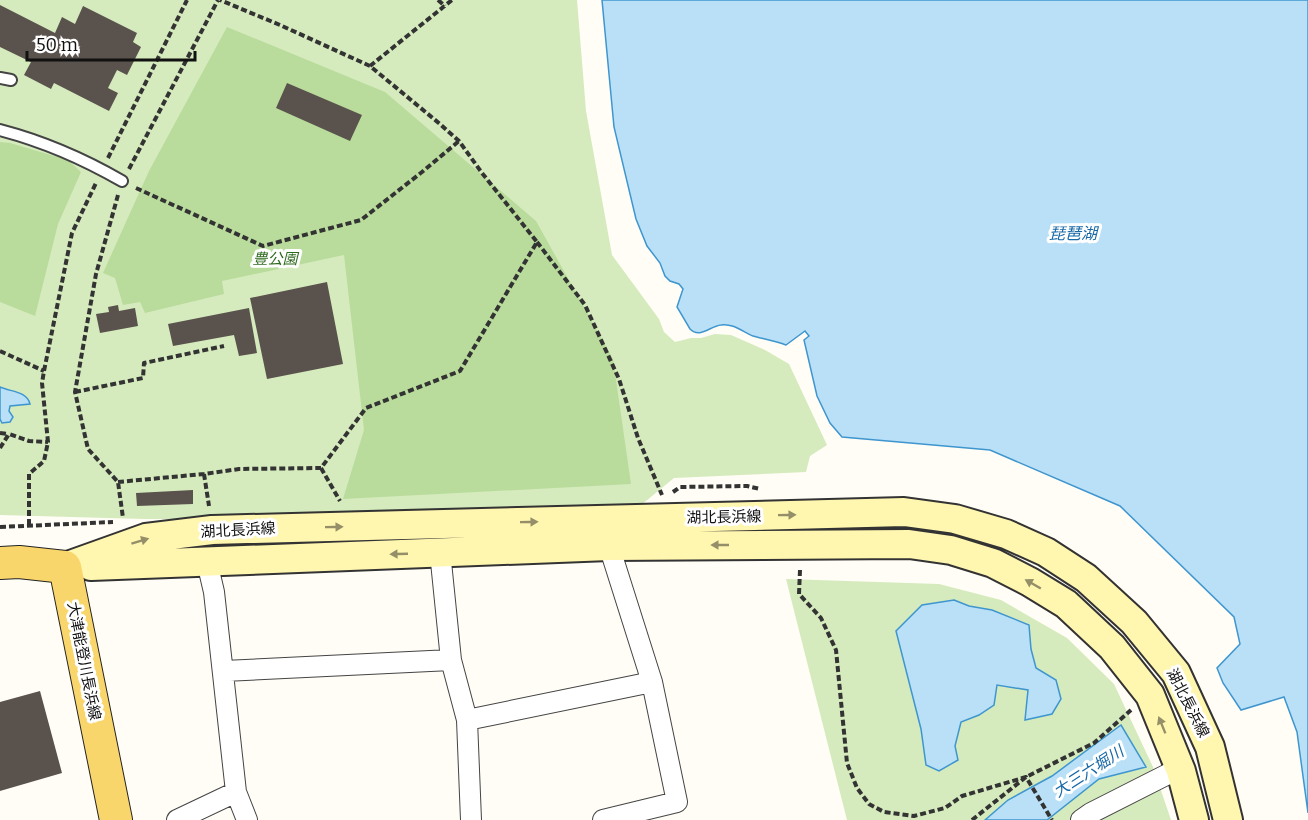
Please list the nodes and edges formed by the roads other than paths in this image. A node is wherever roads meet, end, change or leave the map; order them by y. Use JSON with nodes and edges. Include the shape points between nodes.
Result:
{"nodes":[{"id":1,"x":0,"y":130,"type":"edge"},
{"id":2,"x":122,"y":181,"type":"road end"},
{"id":3,"x":609,"y":546,"type":"junction"},
{"id":4,"x":440,"y":552,"type":"junction"},
{"id":5,"x":207,"y":562,"type":"junction"},
{"id":6,"x":0,"y":563,"type":"edge"},
{"id":7,"x":65,"y":567,"type":"junction"},
{"id":8,"x":451,"y":660,"type":"junction"},
{"id":9,"x":224,"y":671,"type":"junction"},
{"id":10,"x":652,"y":682,"type":"junction"},
{"id":11,"x":467,"y":720,"type":"junction"},
{"id":12,"x":1181,"y":771,"type":"junction"},
{"id":13,"x":236,"y":792,"type":"junction"},
{"id":14,"x":116,"y":820,"type":"edge"},
{"id":15,"x":177,"y":820,"type":"edge"},
{"id":16,"x":247,"y":820,"type":"edge"},
{"id":17,"x":471,"y":820,"type":"edge"},
{"id":18,"x":603,"y":820,"type":"edge"},
{"id":19,"x":1081,"y":820,"type":"edge"},
{"id":20,"x":1194,"y":820,"type":"edge"},
{"id":21,"x":1228,"y":820,"type":"edge"}],
"edges":[{"from":1,"to":2,"type":"lane","via":[[30,138]]},
{"from":3,"to":4,"type":"main road","name":"湖北長浜線"},
{"from":3,"to":10,"type":"street"},
{"from":12,"to":3,"type":"main road","name":"湖北長浜線","one_way":true,"via":[[1150,695],[1112,647],[1066,604],[993,563],[951,550],[909,544]]},
{"from":4,"to":5,"type":"main road","name":"湖北長浜線","one_way":true},
{"from":4,"to":8,"type":"street"},
{"from":5,"to":7,"type":"main road","name":"湖北長浜線"},
{"from":5,"to":9,"type":"street"},
{"from":6,"to":7,"type":"main road"},
{"from":7,"to":14,"type":"main road","name":"大津能登川長浜線"},
{"from":7,"to":21,"type":"main road","name":"湖北長浜線","one_way":true,"via":[[146,538],[212,530],[904,513],[955,519],[1006,534],[1046,552],[1086,578],[1134,622],[1176,673],[1210,747]]},
{"from":8,"to":9,"type":"street"},
{"from":8,"to":11,"type":"street"},
{"from":9,"to":13,"type":"street"},
{"from":10,"to":11,"type":"street"},
{"from":10,"to":18,"type":"street","via":[[677,802]]},
{"from":11,"to":17,"type":"street"},
{"from":12,"to":19,"type":"street","via":[[1168,774]]},
{"from":12,"to":20,"type":"main road","name":"湖北長浜線"},
{"from":13,"to":15,"type":"street"},
{"from":13,"to":16,"type":"street"}]}
